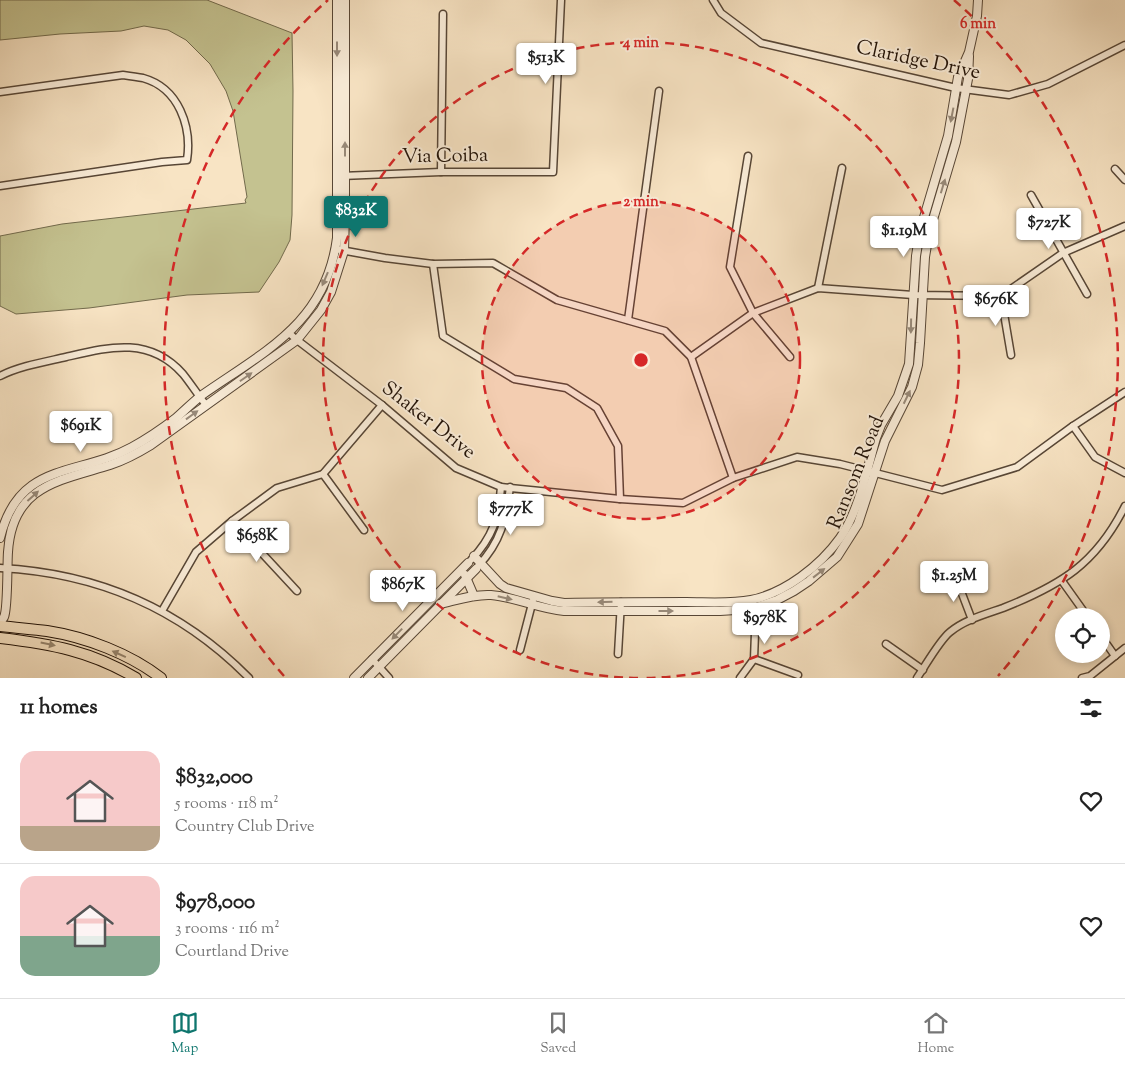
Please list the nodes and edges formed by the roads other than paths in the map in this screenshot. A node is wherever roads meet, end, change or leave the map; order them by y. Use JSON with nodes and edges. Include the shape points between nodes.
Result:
{"nodes":[{"id":1,"x":337,"y":0,"type":"edge"},
{"id":2,"x":345,"y":0,"type":"edge"},
{"id":3,"x":561,"y":0,"type":"edge"},
{"id":4,"x":713,"y":0,"type":"edge"},
{"id":5,"x":978,"y":0,"type":"edge"},
{"id":6,"x":443,"y":14,"type":"dead end"},
{"id":7,"x":1125,"y":45,"type":"edge"},
{"id":8,"x":969,"y":52,"type":"junction"},
{"id":9,"x":956,"y":88,"type":"junction"},
{"id":10,"x":965,"y":90,"type":"junction"},
{"id":11,"x":660,"y":91,"type":"dead end"},
{"id":12,"x":0,"y":92,"type":"edge"},
{"id":13,"x":748,"y":156,"type":"dead end"},
{"id":14,"x":842,"y":168,"type":"dead end"},
{"id":15,"x":1115,"y":170,"type":"dead end"},
{"id":16,"x":441,"y":172,"type":"junction"},
{"id":17,"x":341,"y":176,"type":"junction"},
{"id":18,"x":1125,"y":180,"type":"edge"},
{"id":19,"x":0,"y":186,"type":"edge"},
{"id":20,"x":1031,"y":194,"type":"dead end"},
{"id":21,"x":1125,"y":226,"type":"edge"},
{"id":22,"x":335,"y":249,"type":"junction"},
{"id":23,"x":344,"y":251,"type":"junction"},
{"id":24,"x":1063,"y":253,"type":"junction"},
{"id":25,"x":433,"y":264,"type":"junction"},
{"id":26,"x":818,"y":288,"type":"junction"},
{"id":27,"x":1087,"y":294,"type":"dead end"},
{"id":28,"x":913,"y":295,"type":"junction"},
{"id":29,"x":923,"y":296,"type":"junction"},
{"id":30,"x":1002,"y":296,"type":"junction"},
{"id":31,"x":754,"y":313,"type":"junction"},
{"id":32,"x":628,"y":320,"type":"junction"},
{"id":33,"x":289,"y":333,"type":"junction"},
{"id":34,"x":296,"y":340,"type":"junction"},
{"id":35,"x":1011,"y":355,"type":"dead end"},
{"id":36,"x":691,"y":357,"type":"junction"},
{"id":37,"x":790,"y":357,"type":"dead end"},
{"id":38,"x":0,"y":376,"type":"edge"},
{"id":39,"x":1125,"y":392,"type":"edge"},
{"id":40,"x":200,"y":397,"type":"junction"},
{"id":41,"x":206,"y":405,"type":"junction"},
{"id":42,"x":382,"y":405,"type":"junction"},
{"id":43,"x":1073,"y":426,"type":"junction"},
{"id":44,"x":870,"y":472,"type":"junction"},
{"id":45,"x":1125,"y":473,"type":"edge"},
{"id":46,"x":323,"y":474,"type":"junction"},
{"id":47,"x":733,"y":478,"type":"junction"},
{"id":48,"x":501,"y":486,"type":"junction"},
{"id":49,"x":510,"y":487,"type":"junction"},
{"id":50,"x":620,"y":499,"type":"junction"},
{"id":51,"x":1125,"y":506,"type":"edge"},
{"id":52,"x":232,"y":521,"type":"junction"},
{"id":53,"x":364,"y":530,"type":"dead end"},
{"id":54,"x":0,"y":538,"type":"edge"},
{"id":55,"x":471,"y":559,"type":"junction"},
{"id":56,"x":478,"y":566,"type":"junction"},
{"id":57,"x":3,"y":568,"type":"edge"},
{"id":58,"x":462,"y":569,"type":"junction"},
{"id":59,"x":466,"y":578,"type":"junction"},
{"id":60,"x":956,"y":578,"type":"dead end"},
{"id":61,"x":1062,"y":581,"type":"junction"},
{"id":62,"x":297,"y":591,"type":"dead end"},
{"id":63,"x":474,"y":596,"type":"junction"},
{"id":64,"x":533,"y":600,"type":"junction"},
{"id":65,"x":750,"y":600,"type":"junction"},
{"id":66,"x":621,"y":602,"type":"junction"},
{"id":67,"x":440,"y":604,"type":"junction"},
{"id":68,"x":1081,"y":608,"type":"edge"},
{"id":69,"x":751,"y":609,"type":"junction"},
{"id":70,"x":162,"y":611,"type":"junction"},
{"id":71,"x":620,"y":611,"type":"junction"},
{"id":72,"x":972,"y":620,"type":"junction"},
{"id":73,"x":0,"y":625,"type":"edge"},
{"id":74,"x":0,"y":638,"type":"edge"},
{"id":75,"x":886,"y":644,"type":"dead end"},
{"id":76,"x":1125,"y":648,"type":"edge"},
{"id":77,"x":1110,"y":649,"type":"edge"},
{"id":78,"x":520,"y":650,"type":"dead end"},
{"id":79,"x":618,"y":654,"type":"dead end"},
{"id":80,"x":1115,"y":656,"type":"junction"},
{"id":81,"x":754,"y":659,"type":"junction"},
{"id":82,"x":372,"y":660,"type":"junction"},
{"id":83,"x":378,"y":666,"type":"junction"},
{"id":84,"x":923,"y":670,"type":"junction"},
{"id":85,"x":798,"y":675,"type":"dead end"},
{"id":86,"x":136,"y":678,"type":"edge"},
{"id":87,"x":162,"y":678,"type":"edge"},
{"id":88,"x":249,"y":678,"type":"edge"},
{"id":89,"x":354,"y":678,"type":"edge"},
{"id":90,"x":368,"y":678,"type":"edge"},
{"id":91,"x":389,"y":678,"type":"edge"},
{"id":92,"x":740,"y":678,"type":"edge"},
{"id":93,"x":917,"y":678,"type":"edge"},
{"id":94,"x":1082,"y":678,"type":"edge"}],
"edges":[{"from":1,"to":17,"type":"street","one_way":true},
{"from":17,"to":2,"type":"street","one_way":true},
{"from":3,"to":16,"type":"street","name":"Via Coiba","via":[[553,172]]},
{"from":4,"to":9,"type":"street","name":"Claridge Drive","via":[[721,12],[762,43]]},
{"from":5,"to":8,"type":"street","name":"Ransom Road"},
{"from":6,"to":16,"type":"street"},
{"from":7,"to":10,"type":"street","name":"Claridge Drive","via":[[1048,84],[1009,95]]},
{"from":8,"to":9,"type":"street","name":"Ransom Road"},
{"from":8,"to":10,"type":"street","name":"Ransom Road"},
{"from":9,"to":10,"type":"street","name":"Claridge Drive"},
{"from":9,"to":28,"type":"street","name":"Ransom Road","one_way":true,"via":[[948,136],[920,231]]},
{"from":29,"to":10,"type":"street","name":"Ransom Road","one_way":true,"via":[[929,233],[956,142]]},
{"from":11,"to":32,"type":"street"},
{"from":12,"to":19,"type":"street","via":[[123,75],[143,78],[163,89],[177,104],[186,122],[189,146],[187,160]]},
{"from":13,"to":31,"type":"street","via":[[730,268]]},
{"from":14,"to":26,"type":"street"},
{"from":15,"to":18,"type":"street"},
{"from":16,"to":17,"type":"street","name":"Via Coiba"},
{"from":17,"to":22,"type":"street"},
{"from":17,"to":23,"type":"street"},
{"from":20,"to":24,"type":"street"},
{"from":21,"to":24,"type":"street"},
{"from":22,"to":23,"type":"street"},
{"from":22,"to":33,"type":"street","one_way":true,"via":[[314,303]]},
{"from":23,"to":25,"type":"street"},
{"from":23,"to":34,"type":"street","via":[[331,292],[321,310]]},
{"from":24,"to":27,"type":"street"},
{"from":24,"to":30,"type":"street"},
{"from":25,"to":32,"type":"street","via":[[493,264],[557,300]]},
{"from":25,"to":50,"type":"street","via":[[443,336],[514,379],[566,388],[597,408],[618,446]]},
{"from":26,"to":28,"type":"street"},
{"from":26,"to":31,"type":"street"},
{"from":28,"to":29,"type":"street"},
{"from":28,"to":44,"type":"street","name":"Ransom Road","one_way":true,"via":[[909,364],[898,396],[881,425]]},
{"from":29,"to":30,"type":"street"},
{"from":44,"to":29,"type":"street","name":"Ransom Road","one_way":true,"via":[[912,387],[918,365]]},
{"from":30,"to":35,"type":"street"},
{"from":31,"to":36,"type":"street"},
{"from":31,"to":37,"type":"street"},
{"from":32,"to":36,"type":"street","via":[[664,331]]},
{"from":33,"to":34,"type":"street","name":"Shaker Drive"},
{"from":33,"to":40,"type":"street"},
{"from":41,"to":34,"type":"street","one_way":true},
{"from":34,"to":42,"type":"street","name":"Shaker Drive"},
{"from":36,"to":47,"type":"street"},
{"from":38,"to":40,"type":"street","via":[[26,366],[101,349],[118,346],[138,348],[169,362]]},
{"from":39,"to":43,"type":"street","name":"Shaker Drive"},
{"from":40,"to":41,"type":"street"},
{"from":40,"to":54,"type":"street","via":[[133,447],[65,469],[31,486],[13,506]]},
{"from":57,"to":41,"type":"street","one_way":true,"via":[[15,517],[43,488],[132,456]]},
{"from":42,"to":46,"type":"street"},
{"from":42,"to":48,"type":"street","name":"Shaker Drive","via":[[456,468]]},
{"from":43,"to":44,"type":"street","name":"Shaker Drive","via":[[1017,467],[942,490]]},
{"from":43,"to":45,"type":"street","via":[[1095,457]]},
{"from":44,"to":47,"type":"street","name":"Shaker Drive","via":[[797,457]]},
{"from":44,"to":65,"type":"street","name":"Ransom Road","via":[[850,521],[830,550],[790,584]]},
{"from":69,"to":44,"type":"street","name":"Ransom Road","one_way":true,"via":[[794,591],[837,557],[858,524]]},
{"from":46,"to":52,"type":"street","via":[[277,488]]},
{"from":46,"to":53,"type":"street"},
{"from":47,"to":50,"type":"street","name":"Shaker Drive","via":[[683,503]]},
{"from":48,"to":49,"type":"street","name":"Shaker Drive"},
{"from":48,"to":55,"type":"street","via":[[491,534]]},
{"from":49,"to":50,"type":"street","name":"Shaker Drive"},
{"from":49,"to":56,"type":"street","via":[[504,524],[494,548]]},
{"from":51,"to":61,"type":"street","via":[[1103,543]]},
{"from":52,"to":62,"type":"street"},
{"from":52,"to":70,"type":"street","via":[[196,552]]},
{"from":55,"to":56,"type":"street","name":"Ransom Road"},
{"from":55,"to":58,"type":"street"},
{"from":56,"to":59,"type":"street"},
{"from":56,"to":64,"type":"street","name":"Ransom Road","via":[[506,588]]},
{"from":57,"to":70,"type":"street","via":[[72,576],[103,585]]},
{"from":57,"to":73,"type":"street","via":[[6,613]]},
{"from":58,"to":59,"type":"street"},
{"from":58,"to":82,"type":"street","one_way":true},
{"from":59,"to":63,"type":"street"},
{"from":59,"to":67,"type":"street"},
{"from":60,"to":72,"type":"street"},
{"from":61,"to":68,"type":"street"},
{"from":61,"to":72,"type":"street"},
{"from":63,"to":64,"type":"street","name":"Ransom Road","one_way":true},
{"from":63,"to":67,"type":"street","name":"Ransom Road"},
{"from":66,"to":64,"type":"street","name":"Ransom Road","one_way":true},
{"from":64,"to":71,"type":"street","name":"Ransom Road","via":[[551,610]]},
{"from":64,"to":78,"type":"street"},
{"from":65,"to":66,"type":"street","name":"Ransom Road"},
{"from":65,"to":69,"type":"street"},
{"from":66,"to":71,"type":"street"},
{"from":67,"to":83,"type":"street"},
{"from":71,"to":69,"type":"street","name":"Ransom Road","one_way":true},
{"from":69,"to":81,"type":"street","via":[[755,633]]},
{"from":70,"to":88,"type":"street","via":[[209,642]]},
{"from":71,"to":79,"type":"street"},
{"from":72,"to":84,"type":"street","via":[[950,632]]},
{"from":87,"to":73,"type":"main road","one_way":true,"via":[[134,661],[90,642],[49,631]]},
{"from":74,"to":86,"type":"main road","one_way":true,"via":[[44,643],[83,653]]},
{"from":75,"to":84,"type":"street"},
{"from":76,"to":80,"type":"street"},
{"from":77,"to":80,"type":"street"},
{"from":80,"to":94,"type":"street","via":[[1090,676]]},
{"from":81,"to":85,"type":"street"},
{"from":81,"to":92,"type":"street"},
{"from":82,"to":83,"type":"street"},
{"from":82,"to":89,"type":"street"},
{"from":83,"to":90,"type":"street"},
{"from":83,"to":91,"type":"street"},
{"from":84,"to":93,"type":"street"}]}
